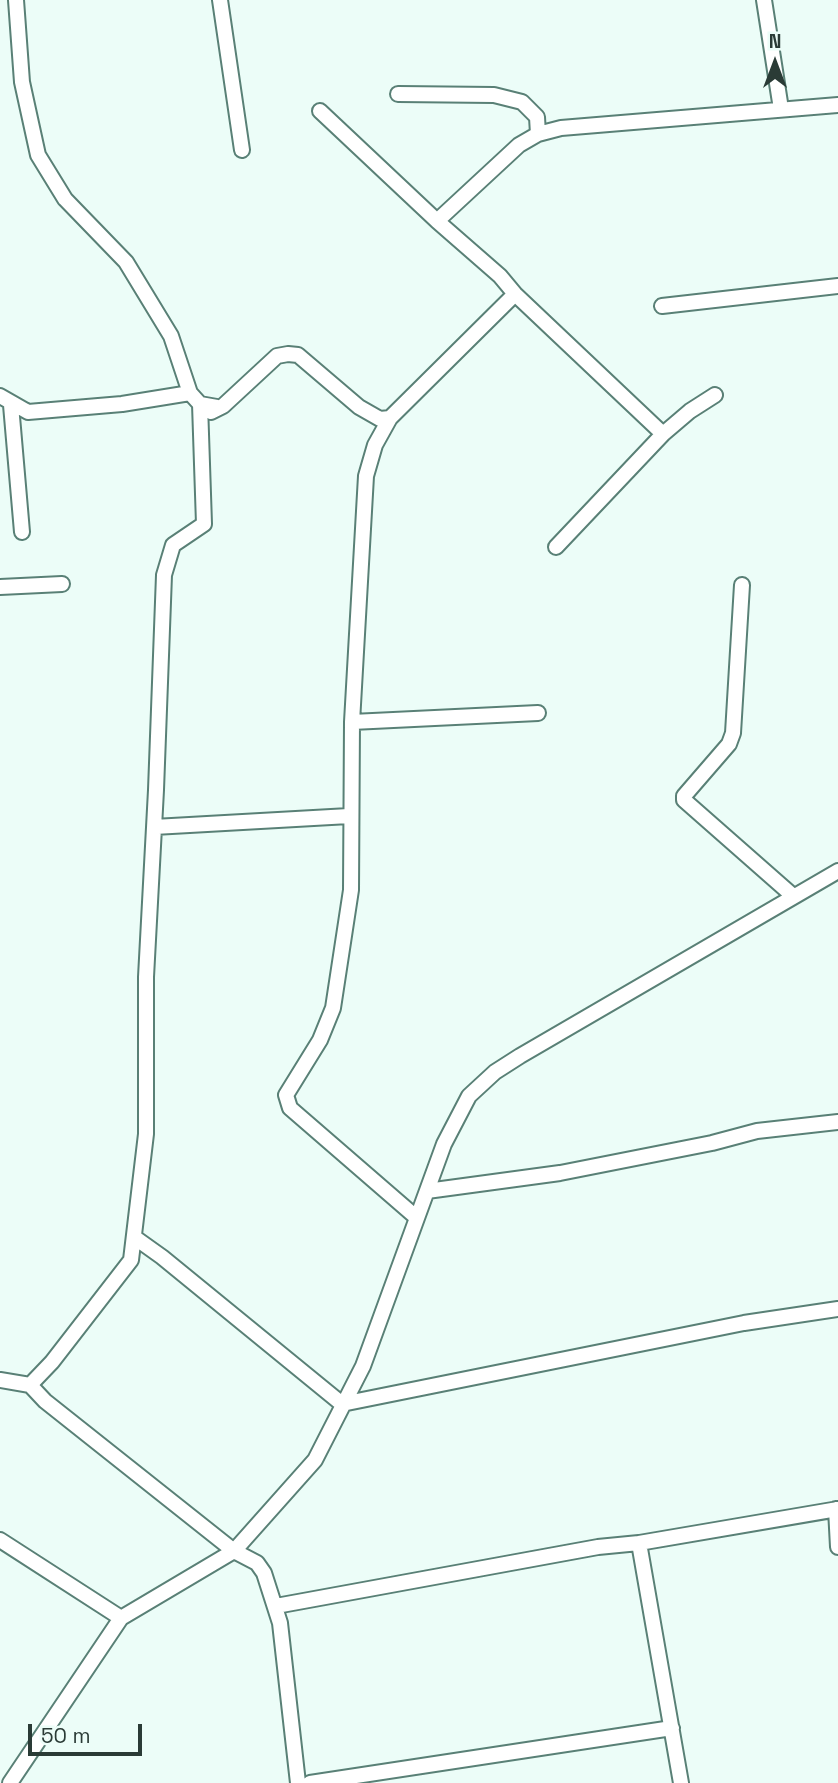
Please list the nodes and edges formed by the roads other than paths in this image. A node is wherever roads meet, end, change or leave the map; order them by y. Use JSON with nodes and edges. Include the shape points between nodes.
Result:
{"nodes":[{"id":1,"x":16,"y":0,"type":"edge"},
{"id":2,"x":220,"y":0,"type":"edge"},
{"id":3,"x":764,"y":0,"type":"edge"},
{"id":4,"x":398,"y":94,"type":"dead end"},
{"id":5,"x":838,"y":105,"type":"edge"},
{"id":6,"x":781,"y":109,"type":"junction"},
{"id":7,"x":320,"y":111,"type":"dead end"},
{"id":8,"x":538,"y":134,"type":"junction"},
{"id":9,"x":242,"y":150,"type":"dead end"},
{"id":10,"x":437,"y":221,"type":"junction"},
{"id":11,"x":838,"y":286,"type":"edge"},
{"id":12,"x":515,"y":294,"type":"junction"},
{"id":13,"x":662,"y":306,"type":"dead end"},
{"id":14,"x":190,"y":393,"type":"junction"},
{"id":15,"x":715,"y":395,"type":"dead end"},
{"id":16,"x":6,"y":400,"type":"edge"},
{"id":17,"x":200,"y":404,"type":"junction"},
{"id":18,"x":217,"y":407,"type":"junction"},
{"id":19,"x":390,"y":418,"type":"junction"},
{"id":20,"x":202,"y":420,"type":"junction"},
{"id":21,"x":663,"y":434,"type":"junction"},
{"id":22,"x":16,"y":466,"type":"junction"},
{"id":23,"x":0,"y":467,"type":"edge"},
{"id":24,"x":22,"y":531,"type":"dead end"},
{"id":25,"x":556,"y":547,"type":"dead end"},
{"id":26,"x":62,"y":584,"type":"dead end"},
{"id":27,"x":742,"y":584,"type":"dead end"},
{"id":28,"x":0,"y":587,"type":"edge"},
{"id":29,"x":538,"y":713,"type":"dead end"},
{"id":30,"x":352,"y":722,"type":"junction"},
{"id":31,"x":349,"y":816,"type":"junction"},
{"id":32,"x":154,"y":827,"type":"junction"},
{"id":33,"x":838,"y":871,"type":"edge"},
{"id":34,"x":792,"y":895,"type":"junction"},
{"id":35,"x":838,"y":1122,"type":"edge"},
{"id":36,"x":426,"y":1191,"type":"junction"},
{"id":37,"x":417,"y":1218,"type":"junction"},
{"id":38,"x":134,"y":1237,"type":"junction"},
{"id":39,"x":838,"y":1309,"type":"edge"},
{"id":40,"x":0,"y":1380,"type":"edge"},
{"id":41,"x":30,"y":1384,"type":"junction"},
{"id":42,"x":342,"y":1404,"type":"junction"},
{"id":43,"x":837,"y":1509,"type":"edge"},
{"id":44,"x":0,"y":1541,"type":"edge"},
{"id":45,"x":639,"y":1543,"type":"junction"},
{"id":46,"x":838,"y":1547,"type":"edge"},
{"id":47,"x":234,"y":1551,"type":"junction"},
{"id":48,"x":276,"y":1606,"type":"junction"},
{"id":49,"x":121,"y":1618,"type":"junction"},
{"id":50,"x":672,"y":1728,"type":"junction"},
{"id":51,"x":10,"y":1783,"type":"edge"},
{"id":52,"x":299,"y":1783,"type":"edge"},
{"id":53,"x":310,"y":1783,"type":"edge"},
{"id":54,"x":681,"y":1783,"type":"edge"}],
"edges":[{"from":1,"to":14,"type":"street","via":[[22,82],[38,155],[65,199],[126,262],[171,336]]},
{"from":2,"to":9,"type":"street"},
{"from":3,"to":6,"type":"street"},
{"from":4,"to":8,"type":"street","via":[[494,95],[522,102],[537,117]]},
{"from":5,"to":6,"type":"street"},
{"from":6,"to":8,"type":"street","via":[[561,128]]},
{"from":7,"to":10,"type":"street"},
{"from":8,"to":10,"type":"street","via":[[519,145]]},
{"from":10,"to":12,"type":"street"},
{"from":11,"to":13,"type":"street"},
{"from":12,"to":19,"type":"street"},
{"from":12,"to":21,"type":"street"},
{"from":14,"to":16,"type":"street","via":[[28,411]]},
{"from":14,"to":17,"type":"street"},
{"from":15,"to":21,"type":"street"},
{"from":16,"to":22,"type":"street"},
{"from":17,"to":18,"type":"street"},
{"from":17,"to":20,"type":"street"},
{"from":18,"to":19,"type":"street","via":[[223,407],[277,356],[288,354],[298,355],[359,407],[380,419]]},
{"from":18,"to":20,"type":"street"},
{"from":19,"to":30,"type":"street","via":[[375,445],[366,476]]},
{"from":20,"to":32,"type":"street","via":[[204,524],[173,545],[163,575]]},
{"from":21,"to":25,"type":"street"},
{"from":22,"to":23,"type":"street"},
{"from":22,"to":24,"type":"street"},
{"from":26,"to":28,"type":"street"},
{"from":27,"to":34,"type":"street","via":[[733,733],[684,800]]},
{"from":29,"to":30,"type":"street"},
{"from":30,"to":31,"type":"street"},
{"from":31,"to":32,"type":"street"},
{"from":31,"to":37,"type":"street","via":[[351,890],[333,1008],[286,1102]]},
{"from":32,"to":38,"type":"street","via":[[146,977],[146,1134]]},
{"from":33,"to":34,"type":"street"},
{"from":34,"to":36,"type":"street","via":[[495,1072],[469,1096]]},
{"from":35,"to":36,"type":"street","via":[[757,1131],[560,1173]]},
{"from":36,"to":37,"type":"street"},
{"from":37,"to":42,"type":"street","via":[[363,1366]]},
{"from":38,"to":41,"type":"street","via":[[131,1261],[124,1272]]},
{"from":38,"to":42,"type":"street"},
{"from":39,"to":42,"type":"street","via":[[744,1323]]},
{"from":40,"to":41,"type":"street"},
{"from":41,"to":47,"type":"street","via":[[45,1401]]},
{"from":42,"to":47,"type":"street","via":[[315,1460]]},
{"from":43,"to":45,"type":"street"},
{"from":43,"to":46,"type":"street"},
{"from":44,"to":49,"type":"street"},
{"from":45,"to":48,"type":"street"},
{"from":45,"to":50,"type":"street"},
{"from":47,"to":48,"type":"street","via":[[257,1563]]},
{"from":47,"to":49,"type":"street"},
{"from":48,"to":52,"type":"street"},
{"from":49,"to":51,"type":"street"},
{"from":50,"to":53,"type":"street"},
{"from":50,"to":54,"type":"street"}]}
